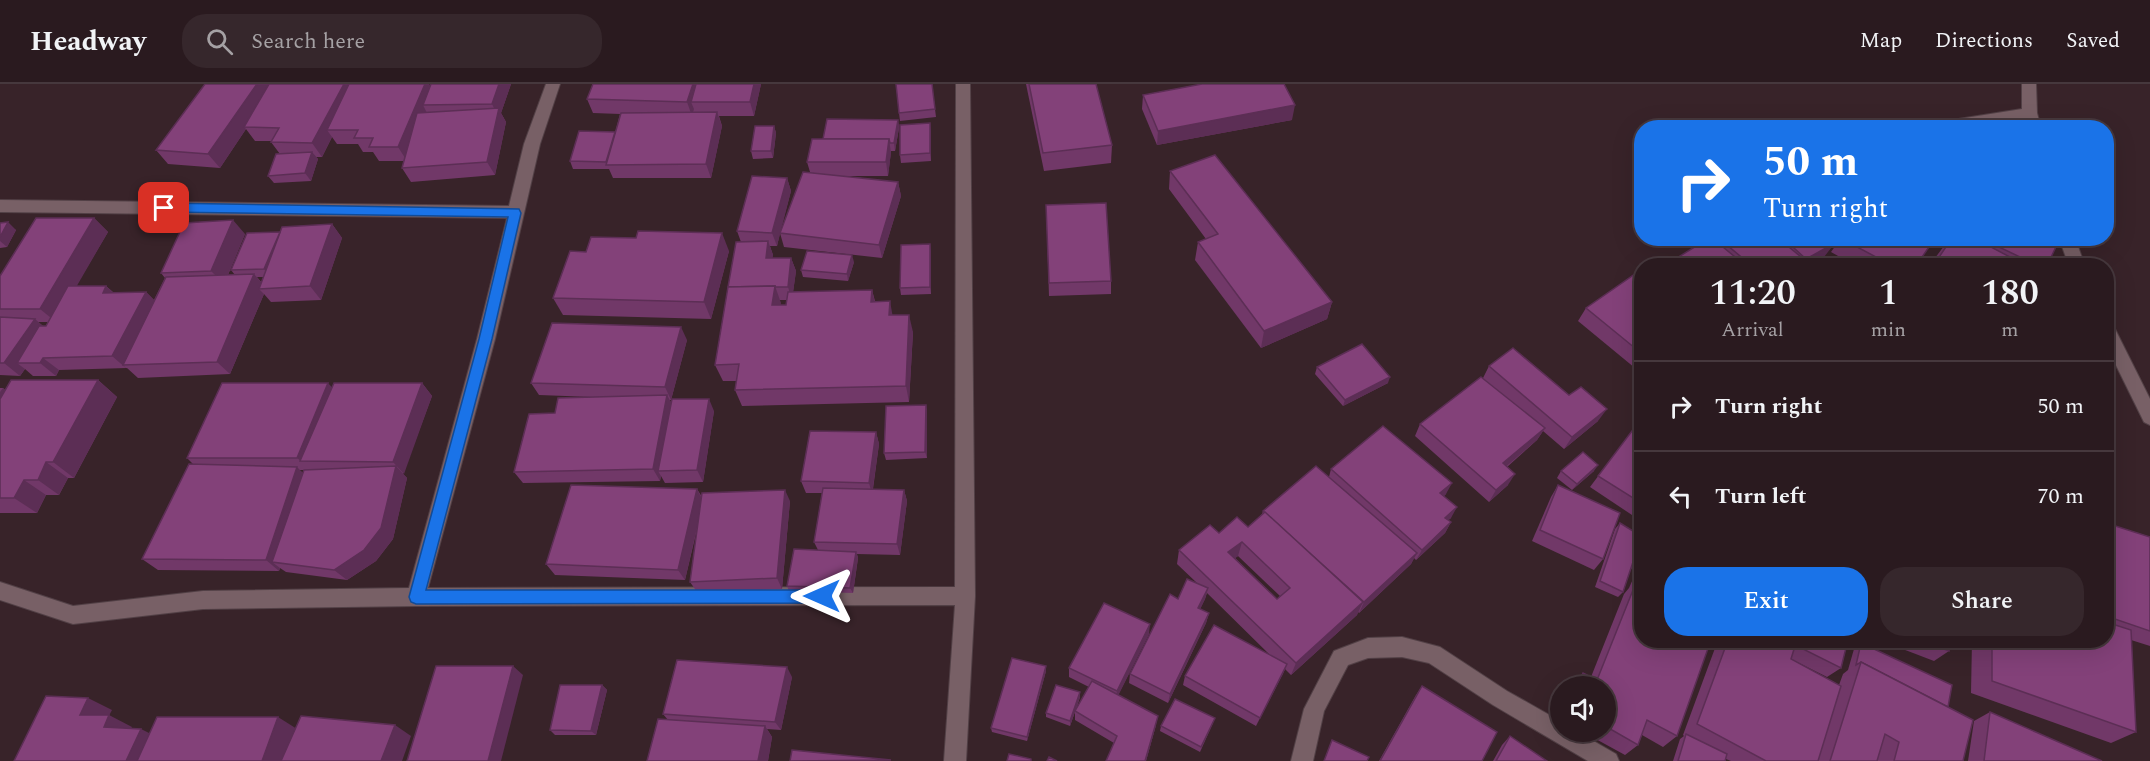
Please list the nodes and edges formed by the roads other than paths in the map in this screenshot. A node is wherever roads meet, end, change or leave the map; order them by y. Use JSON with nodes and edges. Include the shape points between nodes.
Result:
{"nodes":[{"id":1,"x":553,"y":84,"type":"edge"},
{"id":2,"x":963,"y":84,"type":"edge"},
{"id":3,"x":2029,"y":84,"type":"edge"},
{"id":4,"x":2032,"y":120,"type":"edge"},
{"id":5,"x":0,"y":206,"type":"edge"},
{"id":6,"x":515,"y":213,"type":"junction"},
{"id":7,"x":2114,"y":344,"type":"edge"},
{"id":8,"x":2150,"y":417,"type":"edge"},
{"id":9,"x":0,"y":591,"type":"edge"},
{"id":10,"x":965,"y":596,"type":"junction"},
{"id":11,"x":416,"y":597,"type":"junction"},
{"id":12,"x":955,"y":761,"type":"edge"},
{"id":13,"x":1302,"y":761,"type":"edge"},
{"id":14,"x":1608,"y":761,"type":"edge"}],
"edges":[{"from":1,"to":6,"type":"street","via":[[532,144]]},
{"from":2,"to":10,"type":"street"},
{"from":3,"to":4,"type":"street"},
{"from":5,"to":6,"type":"street"},
{"from":6,"to":11,"type":"street","via":[[486,339]]},
{"from":7,"to":8,"type":"street"},
{"from":9,"to":11,"type":"street","via":[[73,615],[203,600]]},
{"from":10,"to":11,"type":"street"},
{"from":10,"to":12,"type":"street"},
{"from":13,"to":14,"type":"street","via":[[1314,709],[1341,658],[1368,648],[1402,647],[1433,654]]}]}
